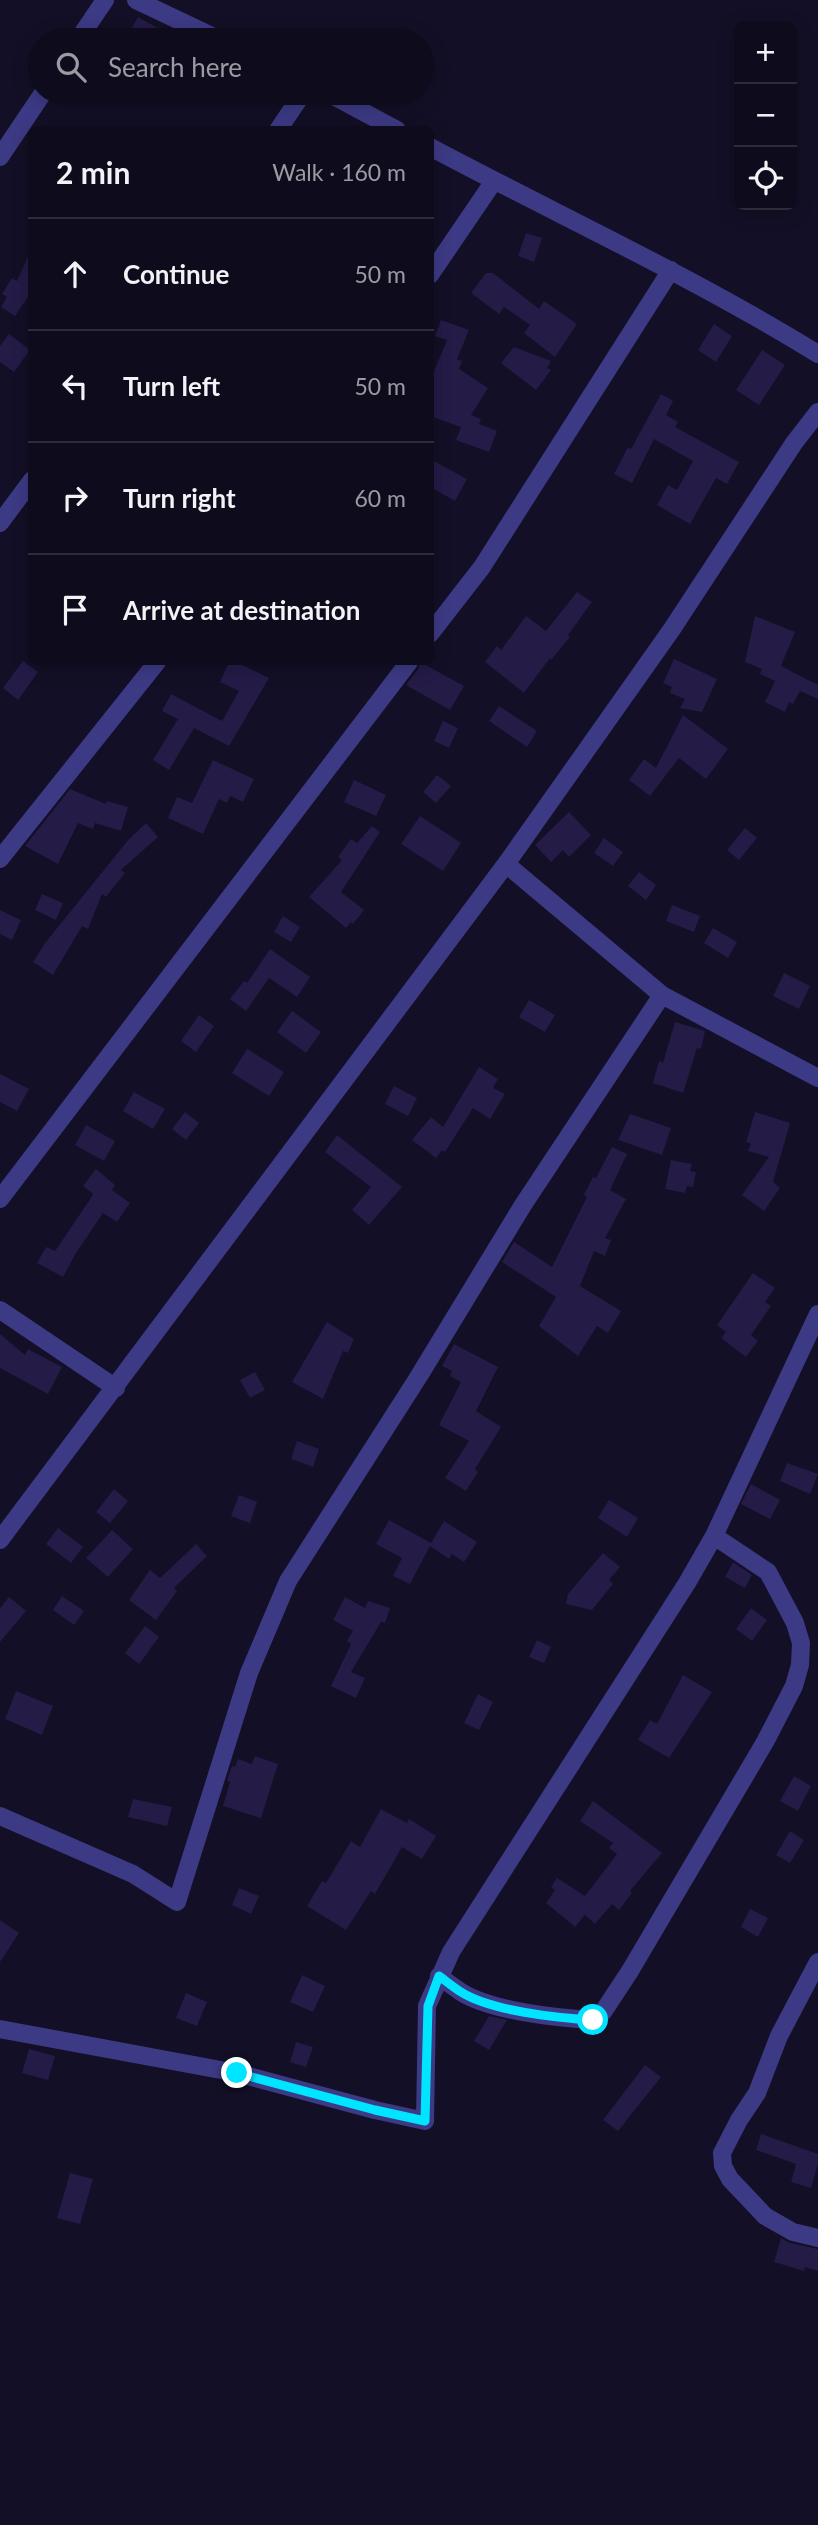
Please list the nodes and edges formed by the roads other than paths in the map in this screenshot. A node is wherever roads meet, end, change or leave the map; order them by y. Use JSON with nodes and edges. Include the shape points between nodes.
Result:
{"nodes":[{"id":1,"x":106,"y":0,"type":"edge"},
{"id":2,"x":136,"y":0,"type":"edge"},
{"id":3,"x":86,"y":28,"type":"edge"},
{"id":4,"x":195,"y":28,"type":"edge"},
{"id":5,"x":35,"y":105,"type":"edge"},
{"id":6,"x":295,"y":105,"type":"edge"},
{"id":7,"x":350,"y":105,"type":"edge"},
{"id":8,"x":281,"y":126,"type":"edge"},
{"id":9,"x":390,"y":126,"type":"edge"},
{"id":10,"x":434,"y":149,"type":"edge"},
{"id":11,"x":0,"y":157,"type":"edge"},
{"id":12,"x":494,"y":181,"type":"junction"},
{"id":13,"x":434,"y":269,"type":"edge"},
{"id":14,"x":670,"y":270,"type":"junction"},
{"id":15,"x":818,"y":354,"type":"edge"},
{"id":16,"x":818,"y":412,"type":"edge"},
{"id":17,"x":28,"y":485,"type":"edge"},
{"id":18,"x":0,"y":523,"type":"edge"},
{"id":19,"x":434,"y":629,"type":"edge"},
{"id":20,"x":155,"y":665,"type":"edge"},
{"id":21,"x":407,"y":665,"type":"edge"},
{"id":22,"x":0,"y":859,"type":"edge"},
{"id":23,"x":506,"y":864,"type":"junction"},
{"id":24,"x":662,"y":995,"type":"junction"},
{"id":25,"x":818,"y":1078,"type":"edge"},
{"id":26,"x":0,"y":1199,"type":"edge"},
{"id":27,"x":0,"y":1310,"type":"edge"},
{"id":28,"x":818,"y":1314,"type":"edge"},
{"id":29,"x":116,"y":1388,"type":"junction"},
{"id":30,"x":714,"y":1536,"type":"junction"},
{"id":31,"x":0,"y":1539,"type":"edge"},
{"id":32,"x":0,"y":1816,"type":"edge"},
{"id":33,"x":818,"y":1962,"type":"edge"},
{"id":34,"x":439,"y":1976,"type":"junction"},
{"id":35,"x":0,"y":2029,"type":"edge"},
{"id":36,"x":818,"y":2238,"type":"edge"}],
"edges":[{"from":1,"to":3,"type":"street"},
{"from":2,"to":4,"type":"street"},
{"from":5,"to":11,"type":"street"},
{"from":6,"to":8,"type":"street"},
{"from":7,"to":9,"type":"street"},
{"from":10,"to":12,"type":"street"},
{"from":12,"to":13,"type":"street"},
{"from":12,"to":14,"type":"street"},
{"from":14,"to":15,"type":"street"},
{"from":14,"to":19,"type":"street","via":[[482,567]]},
{"from":16,"to":23,"type":"street"},
{"from":17,"to":18,"type":"street"},
{"from":20,"to":22,"type":"street"},
{"from":21,"to":26,"type":"street"},
{"from":23,"to":24,"type":"street"},
{"from":23,"to":29,"type":"street"},
{"from":24,"to":25,"type":"street"},
{"from":24,"to":32,"type":"street","via":[[523,1205],[288,1581],[249,1673],[177,1902],[133,1874]]},
{"from":27,"to":29,"type":"street"},
{"from":28,"to":30,"type":"street"},
{"from":29,"to":31,"type":"street"},
{"from":30,"to":34,"type":"street"},
{"from":30,"to":34,"type":"street","via":[[768,1572],[795,1623],[801,1643],[800,1665],[765,1742],[630,1971],[593,2020],[493,2005],[462,1993]]},
{"from":33,"to":36,"type":"street","via":[[779,2036],[757,2093],[722,2153],[730,2179],[765,2216],[793,2232]]},
{"from":34,"to":35,"type":"street","via":[[428,2006],[425,2121],[237,2073]]}]}
